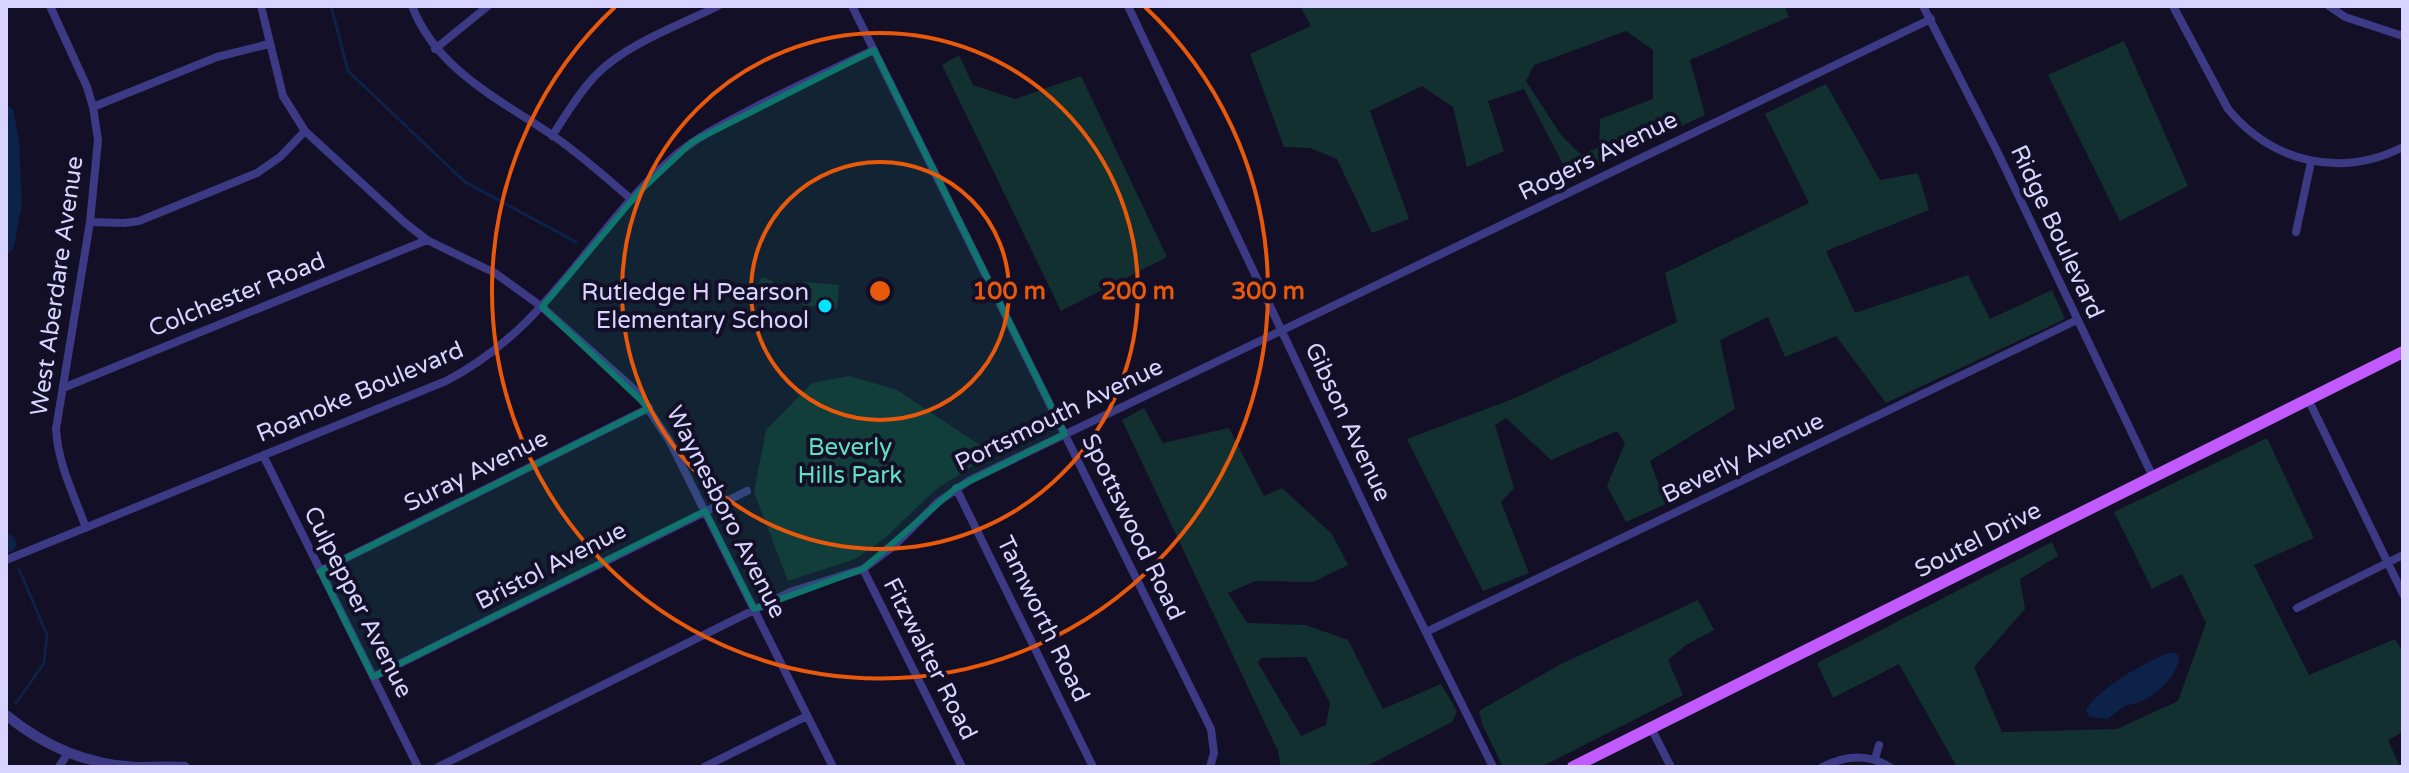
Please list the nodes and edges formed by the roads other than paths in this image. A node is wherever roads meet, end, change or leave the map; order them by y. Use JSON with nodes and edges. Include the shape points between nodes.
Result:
{"nodes":[{"id":1,"x":50,"y":6,"type":"edge"},
{"id":2,"x":261,"y":6,"type":"edge"},
{"id":3,"x":412,"y":6,"type":"edge"},
{"id":4,"x":488,"y":6,"type":"edge"},
{"id":5,"x":718,"y":6,"type":"edge"},
{"id":6,"x":852,"y":6,"type":"edge"},
{"id":7,"x":1128,"y":6,"type":"edge"},
{"id":8,"x":1923,"y":6,"type":"edge"},
{"id":9,"x":2173,"y":6,"type":"edge"},
{"id":10,"x":2329,"y":6,"type":"edge"},
{"id":11,"x":1931,"y":19,"type":"junction"},
{"id":12,"x":2403,"y":36,"type":"edge"},
{"id":13,"x":269,"y":44,"type":"junction"},
{"id":14,"x":435,"y":49,"type":"junction"},
{"id":15,"x":874,"y":50,"type":"junction"},
{"id":16,"x":93,"y":107,"type":"junction"},
{"id":17,"x":305,"y":131,"type":"junction"},
{"id":18,"x":552,"y":136,"type":"junction"},
{"id":19,"x":2403,"y":147,"type":"edge"},
{"id":20,"x":2311,"y":162,"type":"junction"},
{"id":21,"x":632,"y":200,"type":"junction"},
{"id":22,"x":90,"y":222,"type":"junction"},
{"id":23,"x":2296,"y":232,"type":"dead end"},
{"id":24,"x":427,"y":240,"type":"junction"},
{"id":25,"x":542,"y":307,"type":"junction"},
{"id":26,"x":2077,"y":320,"type":"junction"},
{"id":27,"x":1283,"y":329,"type":"junction"},
{"id":28,"x":2403,"y":352,"type":"edge"},
{"id":29,"x":63,"y":388,"type":"junction"},
{"id":30,"x":2308,"y":399,"type":"junction"},
{"id":31,"x":649,"y":408,"type":"junction"},
{"id":32,"x":1065,"y":434,"type":"junction"},
{"id":33,"x":263,"y":455,"type":"junction"},
{"id":34,"x":2153,"y":477,"type":"junction"},
{"id":35,"x":956,"y":488,"type":"junction"},
{"id":36,"x":747,"y":491,"type":"dead end"},
{"id":37,"x":705,"y":511,"type":"junction"},
{"id":38,"x":86,"y":528,"type":"junction"},
{"id":39,"x":2403,"y":555,"type":"edge"},
{"id":40,"x":6,"y":560,"type":"edge"},
{"id":41,"x":2389,"y":562,"type":"junction"},
{"id":42,"x":863,"y":569,"type":"junction"},
{"id":43,"x":320,"y":571,"type":"junction"},
{"id":44,"x":2403,"y":594,"type":"edge"},
{"id":45,"x":2297,"y":608,"type":"dead end"},
{"id":46,"x":754,"y":609,"type":"junction"},
{"id":47,"x":1426,"y":632,"type":"junction"},
{"id":48,"x":373,"y":677,"type":"junction"},
{"id":49,"x":6,"y":715,"type":"edge"},
{"id":50,"x":807,"y":716,"type":"junction"},
{"id":51,"x":1651,"y":728,"type":"junction"},
{"id":52,"x":1879,"y":745,"type":"dead end"},
{"id":53,"x":68,"y":753,"type":"junction"},
{"id":54,"x":1875,"y":759,"type":"junction"},
{"id":55,"x":59,"y":767,"type":"edge"},
{"id":56,"x":185,"y":767,"type":"edge"},
{"id":57,"x":418,"y":767,"type":"edge"},
{"id":58,"x":438,"y":767,"type":"edge"},
{"id":59,"x":704,"y":767,"type":"edge"},
{"id":60,"x":833,"y":767,"type":"edge"},
{"id":61,"x":962,"y":767,"type":"edge"},
{"id":62,"x":1093,"y":767,"type":"edge"},
{"id":63,"x":1210,"y":767,"type":"edge"},
{"id":64,"x":1493,"y":767,"type":"edge"},
{"id":65,"x":1573,"y":767,"type":"edge"},
{"id":66,"x":1671,"y":767,"type":"edge"},
{"id":67,"x":1822,"y":767,"type":"edge"},
{"id":68,"x":1890,"y":767,"type":"edge"}],
"edges":[{"from":1,"to":16,"type":"street","name":"West Aberdare Avenue"},
{"from":2,"to":13,"type":"street","name":"Waynesboro Avenue"},
{"from":3,"to":14,"type":"street"},
{"from":4,"to":14,"type":"street"},
{"from":5,"to":18,"type":"street","via":[[606,65]]},
{"from":6,"to":15,"type":"street","name":"Spottswood Road"},
{"from":7,"to":27,"type":"street","name":"Gibson Avenue"},
{"from":8,"to":11,"type":"street","name":"Ridge Boulevard"},
{"from":9,"to":20,"type":"street","via":[[2239,123],[2270,146]]},
{"from":10,"to":12,"type":"street","via":[[2345,17]]},
{"from":11,"to":26,"type":"street","name":"Ridge Boulevard"},
{"from":11,"to":27,"type":"street","name":"Rogers Avenue"},
{"from":13,"to":16,"type":"street","via":[[217,57]]},
{"from":13,"to":17,"type":"street","name":"Waynesboro Avenue","via":[[283,96]]},
{"from":14,"to":18,"type":"street"},
{"from":15,"to":21,"type":"street","name":"Roanoke Boulevard","via":[[712,130],[672,158]]},
{"from":15,"to":32,"type":"street","name":"Spottswood Road"},
{"from":16,"to":22,"type":"street","name":"West Aberdare Avenue","via":[[98,140]]},
{"from":17,"to":22,"type":"street","via":[[257,173],[139,221]]},
{"from":17,"to":24,"type":"street","name":"Waynesboro Avenue"},
{"from":18,"to":21,"type":"street"},
{"from":19,"to":20,"type":"street","via":[[2358,162]]},
{"from":20,"to":23,"type":"street"},
{"from":21,"to":25,"type":"street","name":"Roanoke Boulevard"},
{"from":22,"to":29,"type":"street","name":"West Aberdare Avenue"},
{"from":24,"to":25,"type":"street","name":"Waynesboro Avenue","via":[[495,273]]},
{"from":24,"to":29,"type":"street","name":"Colchester Road"},
{"from":25,"to":31,"type":"street","name":"Waynesboro Avenue","via":[[615,370]]},
{"from":25,"to":33,"type":"street","name":"Roanoke Boulevard","via":[[499,348],[463,372]]},
{"from":26,"to":34,"type":"street","name":"Ridge Boulevard"},
{"from":26,"to":47,"type":"street","name":"Beverly Avenue"},
{"from":27,"to":32,"type":"street","name":"Portsmouth Avenue"},
{"from":27,"to":47,"type":"street","name":"Gibson Avenue"},
{"from":28,"to":30,"type":"main road","name":"Soutel Drive"},
{"from":29,"to":38,"type":"street","name":"West Aberdare Avenue","via":[[57,447]]},
{"from":30,"to":34,"type":"main road","name":"Soutel Drive"},
{"from":30,"to":41,"type":"street"},
{"from":31,"to":37,"type":"street","name":"Waynesboro Avenue"},
{"from":31,"to":43,"type":"street","name":"Suray Avenue"},
{"from":32,"to":35,"type":"street","name":"Portsmouth Avenue"},
{"from":32,"to":63,"type":"street","name":"Spottswood Road","via":[[1211,729]]},
{"from":33,"to":38,"type":"street","name":"Roanoke Boulevard"},
{"from":33,"to":43,"type":"street","name":"Culpepper Avenue"},
{"from":34,"to":51,"type":"main road","name":"Soutel Drive"},
{"from":35,"to":42,"type":"street","name":"Portsmouth Avenue"},
{"from":35,"to":62,"type":"street","name":"Tamworth Road"},
{"from":36,"to":37,"type":"street","name":"Bristol Avenue"},
{"from":37,"to":46,"type":"street","name":"Waynesboro Avenue"},
{"from":37,"to":48,"type":"street","name":"Bristol Avenue"},
{"from":38,"to":40,"type":"street","name":"Roanoke Boulevard"},
{"from":39,"to":41,"type":"street"},
{"from":41,"to":44,"type":"street"},
{"from":41,"to":45,"type":"street"},
{"from":42,"to":46,"type":"street","name":"Portsmouth Avenue"},
{"from":42,"to":61,"type":"street","name":"Fitzwalter Road"},
{"from":43,"to":48,"type":"street","name":"Culpepper Avenue"},
{"from":46,"to":50,"type":"street","name":"Waynesboro Avenue"},
{"from":46,"to":58,"type":"street","name":"Portsmouth Avenue"},
{"from":47,"to":64,"type":"street","name":"Gibson Avenue"},
{"from":48,"to":57,"type":"street","name":"Culpepper Avenue"},
{"from":49,"to":53,"type":"street"},
{"from":50,"to":59,"type":"street"},
{"from":50,"to":60,"type":"street","name":"Waynesboro Avenue"},
{"from":51,"to":65,"type":"main road","name":"Soutel Drive"},
{"from":51,"to":66,"type":"street"},
{"from":52,"to":54,"type":"street"},
{"from":53,"to":55,"type":"street"},
{"from":53,"to":56,"type":"street","via":[[119,765]]},
{"from":54,"to":67,"type":"street","via":[[1847,758]]},
{"from":54,"to":68,"type":"street"}]}
